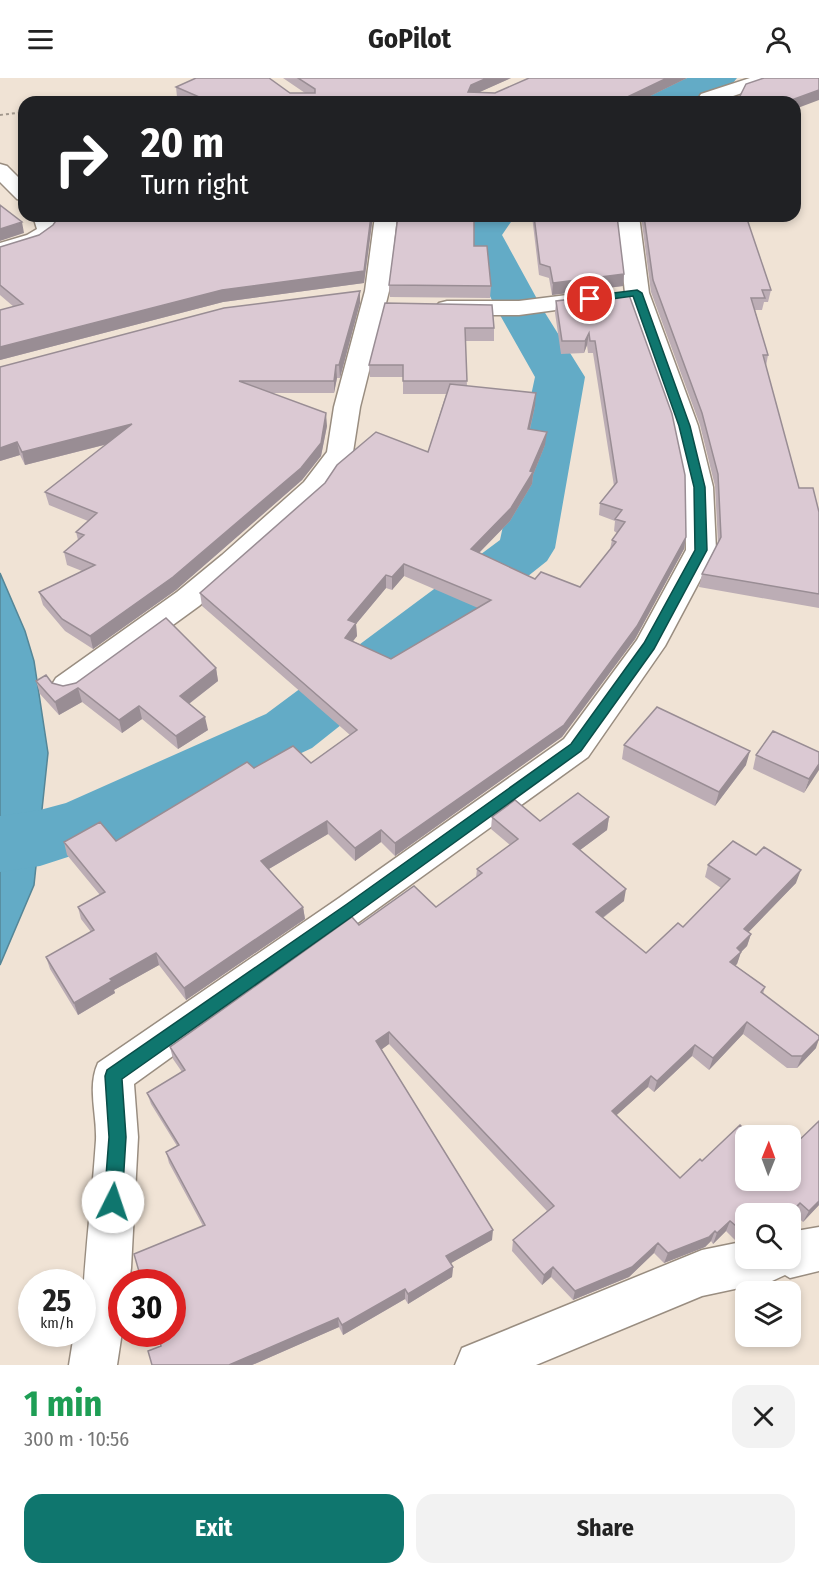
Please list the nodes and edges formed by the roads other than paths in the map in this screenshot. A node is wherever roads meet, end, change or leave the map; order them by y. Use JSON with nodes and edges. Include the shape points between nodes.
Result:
{"nodes":[{"id":1,"x":768,"y":78,"type":"edge"},
{"id":2,"x":714,"y":96,"type":"edge"},
{"id":3,"x":0,"y":170,"type":"edge"},
{"id":4,"x":18,"y":189,"type":"edge"},
{"id":5,"x":49,"y":222,"type":"edge"},
{"id":6,"x":385,"y":222,"type":"edge"},
{"id":7,"x":629,"y":222,"type":"edge"},
{"id":8,"x":0,"y":250,"type":"edge"},
{"id":9,"x":637,"y":293,"type":"junction"},
{"id":10,"x":421,"y":308,"type":"edge"},
{"id":11,"x":67,"y":686,"type":"edge"},
{"id":12,"x":819,"y":1249,"type":"edge"},
{"id":13,"x":801,"y":1253,"type":"edge"},
{"id":14,"x":735,"y":1266,"type":"edge"},
{"id":15,"x":93,"y":1365,"type":"edge"},
{"id":16,"x":479,"y":1365,"type":"edge"}],
"edges":[{"from":1,"to":2,"type":"street"},
{"from":3,"to":4,"type":"street"},
{"from":5,"to":8,"type":"street","via":[[46,233]]},
{"from":6,"to":11,"type":"street","via":[[376,299],[347,407],[340,453],[314,488],[188,599]]},
{"from":7,"to":9,"type":"street"},
{"from":9,"to":10,"type":"street","via":[[519,308]]},
{"from":9,"to":15,"type":"street","via":[[685,426],[699,487],[701,550],[649,646],[576,748],[113,1076],[117,1137],[108,1268]]},
{"from":12,"to":13,"type":"street"},
{"from":14,"to":16,"type":"street","via":[[702,1273]]}]}
